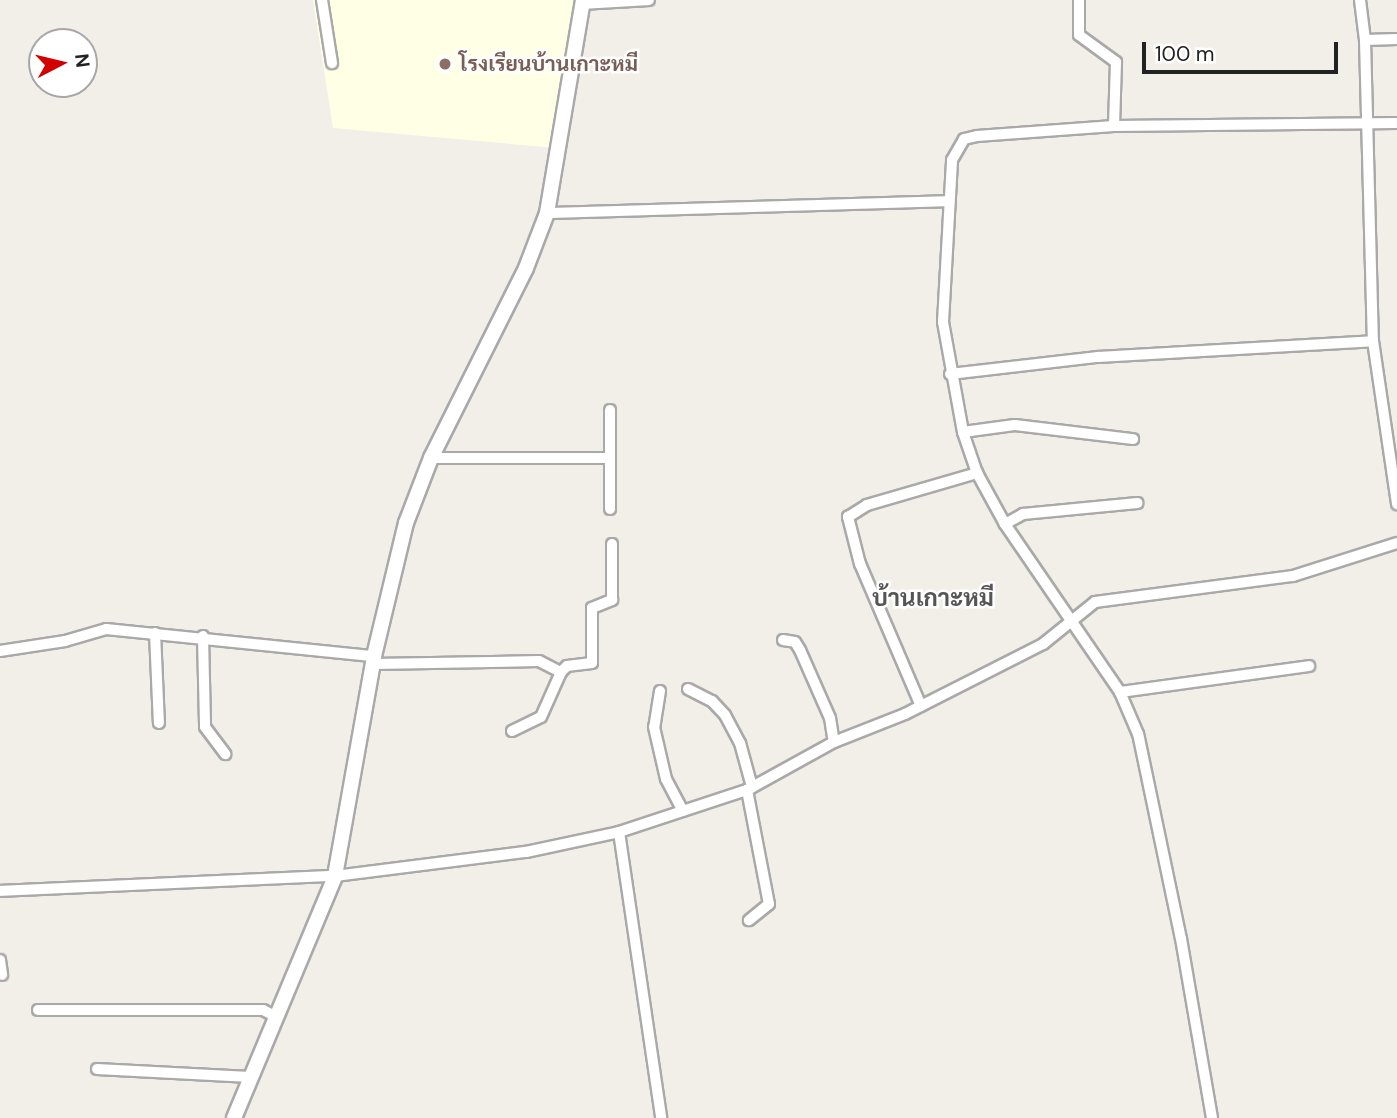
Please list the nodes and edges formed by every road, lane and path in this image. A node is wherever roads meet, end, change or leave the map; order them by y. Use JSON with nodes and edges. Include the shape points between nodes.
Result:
{"nodes":[{"id":1,"x":322,"y":0,"type":"edge"},
{"id":2,"x":649,"y":0,"type":"edge"},
{"id":3,"x":1079,"y":0,"type":"edge"},
{"id":4,"x":1360,"y":0,"type":"edge"},
{"id":5,"x":582,"y":2,"type":"edge"},
{"id":6,"x":1397,"y":39,"type":"edge"},
{"id":7,"x":1365,"y":40,"type":"junction"},
{"id":8,"x":332,"y":63,"type":"dead end"},
{"id":9,"x":1368,"y":124,"type":"junction"},
{"id":10,"x":1397,"y":124,"type":"edge"},
{"id":11,"x":1114,"y":126,"type":"junction"},
{"id":12,"x":948,"y":201,"type":"junction"},
{"id":13,"x":547,"y":213,"type":"junction"},
{"id":14,"x":1373,"y":341,"type":"junction"},
{"id":15,"x":950,"y":374,"type":"junction"},
{"id":16,"x":610,"y":410,"type":"dead end"},
{"id":17,"x":963,"y":432,"type":"junction"},
{"id":18,"x":1133,"y":439,"type":"dead end"},
{"id":19,"x":431,"y":458,"type":"junction"},
{"id":20,"x":609,"y":458,"type":"junction"},
{"id":21,"x":977,"y":473,"type":"junction"},
{"id":22,"x":1137,"y":503,"type":"dead end"},
{"id":23,"x":1397,"y":504,"type":"edge"},
{"id":24,"x":610,"y":509,"type":"dead end"},
{"id":25,"x":1006,"y":524,"type":"junction"},
{"id":26,"x":1397,"y":542,"type":"edge"},
{"id":27,"x":612,"y":544,"type":"dead end"},
{"id":28,"x":1069,"y":622,"type":"junction"},
{"id":29,"x":155,"y":633,"type":"junction"},
{"id":30,"x":203,"y":636,"type":"junction"},
{"id":31,"x":783,"y":640,"type":"dead end"},
{"id":32,"x":0,"y":651,"type":"edge"},
{"id":33,"x":373,"y":660,"type":"junction"},
{"id":34,"x":1309,"y":666,"type":"dead end"},
{"id":35,"x":561,"y":671,"type":"junction"},
{"id":36,"x":688,"y":689,"type":"dead end"},
{"id":37,"x":660,"y":691,"type":"dead end"},
{"id":38,"x":1120,"y":692,"type":"junction"},
{"id":39,"x":921,"y":706,"type":"junction"},
{"id":40,"x":159,"y":723,"type":"dead end"},
{"id":41,"x":512,"y":731,"type":"dead end"},
{"id":42,"x":834,"y":742,"type":"junction"},
{"id":43,"x":225,"y":754,"type":"dead end"},
{"id":44,"x":749,"y":788,"type":"junction"},
{"id":45,"x":683,"y":811,"type":"junction"},
{"id":46,"x":619,"y":832,"type":"junction"},
{"id":47,"x":335,"y":876,"type":"junction"},
{"id":48,"x":0,"y":891,"type":"edge"},
{"id":49,"x":749,"y":920,"type":"dead end"},
{"id":50,"x":0,"y":960,"type":"edge"},
{"id":51,"x":2,"y":975,"type":"dead end"},
{"id":52,"x":38,"y":1010,"type":"dead end"},
{"id":53,"x":275,"y":1016,"type":"junction"},
{"id":54,"x":97,"y":1069,"type":"dead end"},
{"id":55,"x":250,"y":1077,"type":"junction"},
{"id":56,"x":234,"y":1118,"type":"edge"},
{"id":57,"x":662,"y":1118,"type":"edge"},
{"id":58,"x":1212,"y":1118,"type":"edge"}],
"edges":[{"from":1,"to":8,"type":"street"},
{"from":2,"to":5,"type":"street"},
{"from":3,"to":11,"type":"street","via":[[1079,35],[1116,62]]},
{"from":4,"to":7,"type":"street"},
{"from":5,"to":13,"type":"street"},
{"from":6,"to":7,"type":"street"},
{"from":7,"to":9,"type":"street"},
{"from":9,"to":10,"type":"street"},
{"from":9,"to":11,"type":"street"},
{"from":9,"to":14,"type":"street"},
{"from":11,"to":12,"type":"street","via":[[964,139],[952,160]]},
{"from":12,"to":13,"type":"street"},
{"from":12,"to":15,"type":"street","via":[[943,322]]},
{"from":13,"to":19,"type":"street","via":[[526,268]]},
{"from":14,"to":15,"type":"street","via":[[1098,357]]},
{"from":14,"to":23,"type":"street"},
{"from":15,"to":17,"type":"street"},
{"from":16,"to":20,"type":"street"},
{"from":17,"to":18,"type":"street","via":[[1015,425]]},
{"from":17,"to":21,"type":"street"},
{"from":19,"to":20,"type":"street"},
{"from":19,"to":33,"type":"street","via":[[397,553]]},
{"from":20,"to":24,"type":"street"},
{"from":21,"to":25,"type":"street"},
{"from":21,"to":39,"type":"street","via":[[867,505],[848,517],[860,564]]},
{"from":22,"to":25,"type":"street","via":[[1023,514]]},
{"from":25,"to":28,"type":"street"},
{"from":26,"to":28,"type":"street","via":[[1293,576],[1103,600]]},
{"from":27,"to":35,"type":"street","via":[[612,600],[595,604],[590,614],[594,662]]},
{"from":28,"to":38,"type":"street"},
{"from":28,"to":39,"type":"street","via":[[1043,644]]},
{"from":29,"to":30,"type":"street"},
{"from":29,"to":32,"type":"street","via":[[106,629]]},
{"from":29,"to":40,"type":"street"},
{"from":30,"to":33,"type":"street"},
{"from":30,"to":43,"type":"street","via":[[205,727]]},
{"from":31,"to":42,"type":"street","via":[[795,642],[800,650],[830,718]]},
{"from":33,"to":35,"type":"street","via":[[539,661]]},
{"from":33,"to":47,"type":"street"},
{"from":34,"to":38,"type":"street"},
{"from":35,"to":41,"type":"street","via":[[541,717]]},
{"from":36,"to":44,"type":"street","via":[[712,701],[725,715],[740,743]]},
{"from":37,"to":45,"type":"street","via":[[654,727],[666,779]]},
{"from":38,"to":58,"type":"street","via":[[1146,759]]},
{"from":39,"to":42,"type":"street"},
{"from":42,"to":44,"type":"street"},
{"from":44,"to":45,"type":"street"},
{"from":44,"to":49,"type":"street","via":[[769,904]]},
{"from":45,"to":46,"type":"street"},
{"from":46,"to":47,"type":"street","via":[[526,852]]},
{"from":46,"to":57,"type":"street"},
{"from":47,"to":48,"type":"street"},
{"from":47,"to":53,"type":"street"},
{"from":50,"to":51,"type":"street"},
{"from":52,"to":53,"type":"street","via":[[263,1010]]},
{"from":53,"to":55,"type":"street"},
{"from":54,"to":55,"type":"street"},
{"from":55,"to":56,"type":"street"}]}
